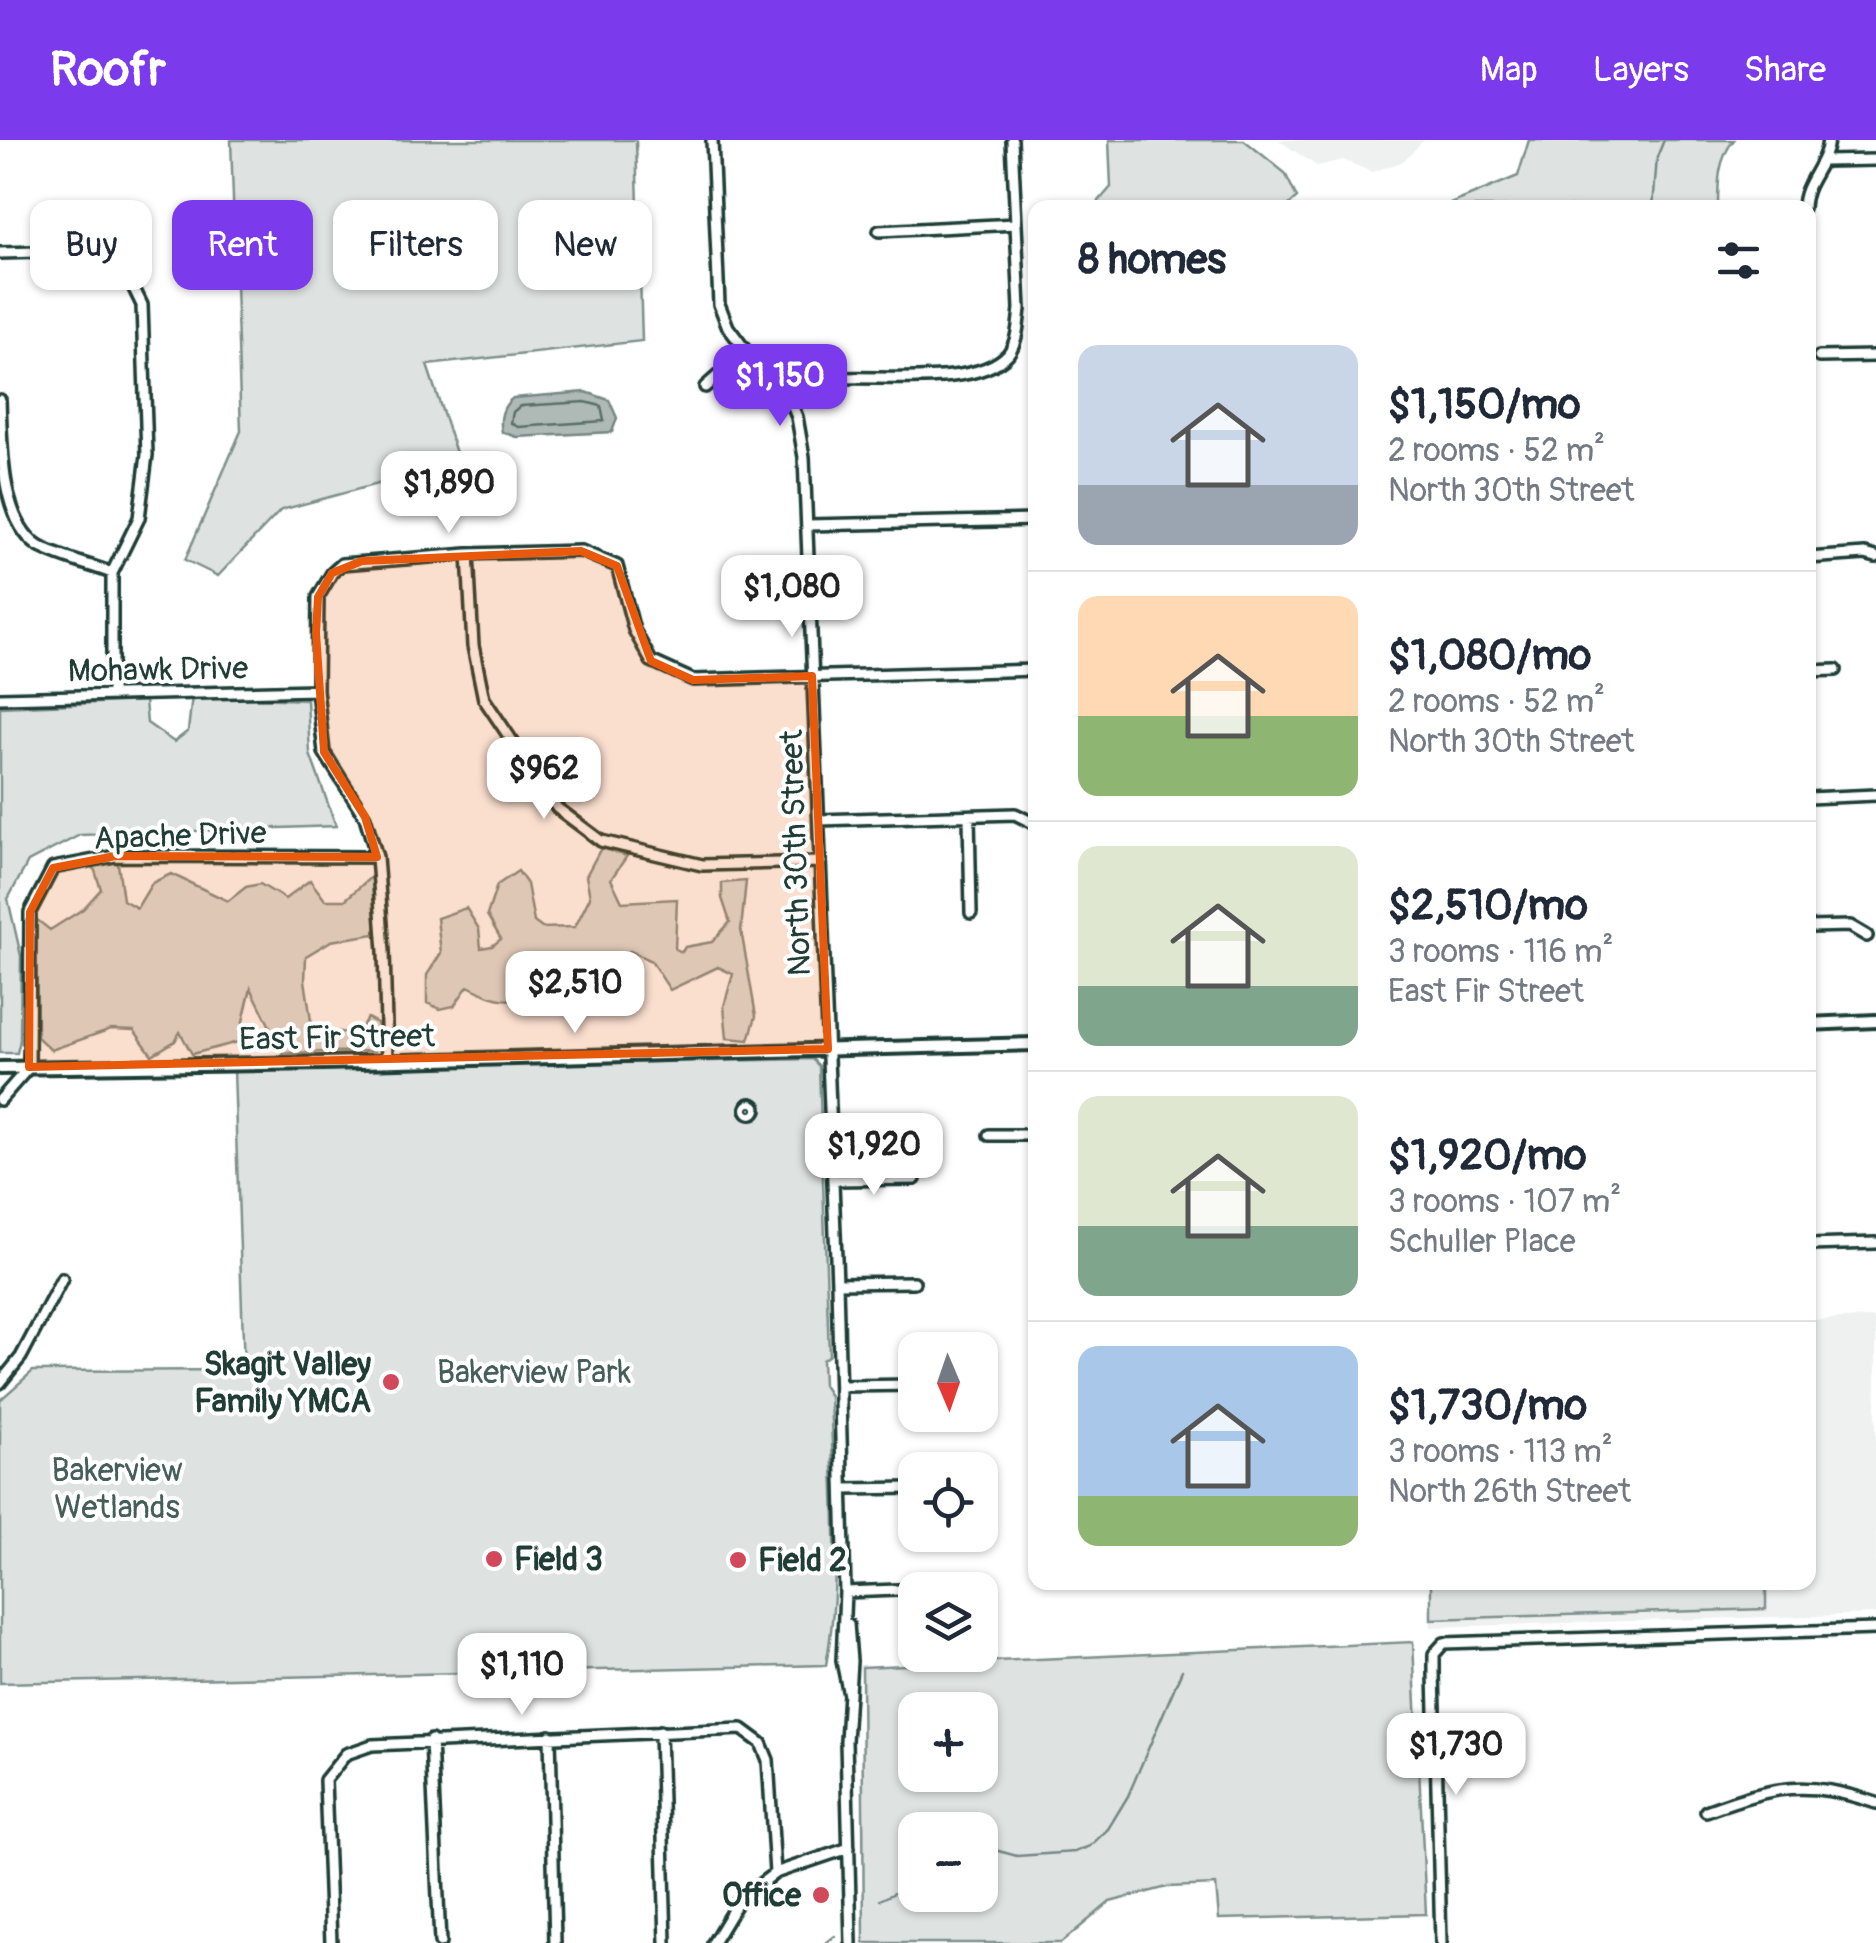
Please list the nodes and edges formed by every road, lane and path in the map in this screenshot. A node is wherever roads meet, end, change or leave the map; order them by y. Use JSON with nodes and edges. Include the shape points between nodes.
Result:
{"nodes":[{"id":1,"x":712,"y":140,"type":"edge"},
{"id":2,"x":1012,"y":140,"type":"edge"},
{"id":3,"x":1828,"y":140,"type":"edge"},
{"id":4,"x":1876,"y":160,"type":"edge"},
{"id":5,"x":1824,"y":161,"type":"junction"},
{"id":6,"x":1803,"y":200,"type":"edge"},
{"id":7,"x":1016,"y":224,"type":"junction"},
{"id":8,"x":880,"y":230,"type":"dead end"},
{"id":9,"x":0,"y":254,"type":"edge"},
{"id":10,"x":746,"y":352,"type":"junction"},
{"id":11,"x":1876,"y":356,"type":"edge"},
{"id":12,"x":1819,"y":357,"type":"dead end"},
{"id":13,"x":705,"y":387,"type":"dead end"},
{"id":14,"x":787,"y":393,"type":"junction"},
{"id":15,"x":0,"y":400,"type":"edge"},
{"id":16,"x":1028,"y":520,"type":"edge"},
{"id":17,"x":807,"y":525,"type":"junction"},
{"id":18,"x":468,"y":554,"type":"junction"},
{"id":19,"x":1816,"y":557,"type":"edge"},
{"id":20,"x":1876,"y":557,"type":"edge"},
{"id":21,"x":112,"y":573,"type":"junction"},
{"id":22,"x":1028,"y":670,"type":"edge"},
{"id":23,"x":1836,"y":670,"type":"dead end"},
{"id":24,"x":1816,"y":671,"type":"edge"},
{"id":25,"x":812,"y":676,"type":"junction"},
{"id":26,"x":316,"y":690,"type":"junction"},
{"id":27,"x":112,"y":694,"type":"junction"},
{"id":28,"x":0,"y":698,"type":"edge"},
{"id":29,"x":1876,"y":796,"type":"edge"},
{"id":30,"x":1816,"y":798,"type":"edge"},
{"id":31,"x":968,"y":816,"type":"junction"},
{"id":32,"x":818,"y":820,"type":"junction"},
{"id":33,"x":1028,"y":821,"type":"edge"},
{"id":34,"x":378,"y":857,"type":"junction"},
{"id":35,"x":820,"y":862,"type":"junction"},
{"id":36,"x":972,"y":913,"type":"dead end"},
{"id":37,"x":1816,"y":927,"type":"edge"},
{"id":38,"x":1868,"y":936,"type":"dead end"},
{"id":39,"x":1876,"y":1022,"type":"edge"},
{"id":40,"x":1816,"y":1024,"type":"edge"},
{"id":41,"x":1028,"y":1044,"type":"edge"},
{"id":42,"x":828,"y":1049,"type":"junction"},
{"id":43,"x":387,"y":1061,"type":"junction"},
{"id":44,"x":29,"y":1067,"type":"junction"},
{"id":45,"x":0,"y":1068,"type":"edge"},
{"id":46,"x":0,"y":1100,"type":"edge"},
{"id":47,"x":989,"y":1135,"type":"dead end"},
{"id":48,"x":1028,"y":1135,"type":"edge"},
{"id":49,"x":915,"y":1179,"type":"dead end"},
{"id":50,"x":833,"y":1180,"type":"junction"},
{"id":51,"x":1876,"y":1242,"type":"edge"},
{"id":52,"x":1816,"y":1244,"type":"edge"},
{"id":53,"x":62,"y":1279,"type":"dead end"},
{"id":54,"x":914,"y":1282,"type":"dead end"},
{"id":55,"x":837,"y":1283,"type":"junction"},
{"id":56,"x":0,"y":1383,"type":"edge"},
{"id":57,"x":898,"y":1384,"type":"edge"},
{"id":58,"x":840,"y":1386,"type":"junction"},
{"id":59,"x":898,"y":1488,"type":"edge"},
{"id":60,"x":844,"y":1490,"type":"junction"},
{"id":61,"x":898,"y":1590,"type":"edge"},
{"id":62,"x":845,"y":1592,"type":"junction"},
{"id":63,"x":1876,"y":1629,"type":"edge"},
{"id":64,"x":660,"y":1731,"type":"junction"},
{"id":65,"x":550,"y":1736,"type":"junction"},
{"id":66,"x":431,"y":1740,"type":"junction"},
{"id":67,"x":1876,"y":1803,"type":"edge"},
{"id":68,"x":1706,"y":1812,"type":"dead end"},
{"id":69,"x":849,"y":1848,"type":"junction"},
{"id":70,"x":775,"y":1873,"type":"junction"},
{"id":71,"x":332,"y":1943,"type":"edge"},
{"id":72,"x":440,"y":1943,"type":"edge"},
{"id":73,"x":555,"y":1943,"type":"edge"},
{"id":74,"x":666,"y":1943,"type":"edge"},
{"id":75,"x":713,"y":1943,"type":"edge"},
{"id":76,"x":851,"y":1943,"type":"edge"},
{"id":77,"x":1441,"y":1943,"type":"edge"}],
"edges":[{"from":1,"to":10,"type":"street","name":"North 30th Street","via":[[719,304]]},
{"from":2,"to":7,"type":"street"},
{"from":3,"to":5,"type":"street"},
{"from":4,"to":5,"type":"street"},
{"from":5,"to":6,"type":"street"},
{"from":7,"to":8,"type":"street"},
{"from":7,"to":14,"type":"street","via":[[1020,309],[1008,354],[961,375],[820,379]]},
{"from":9,"to":21,"type":"street","via":[[74,250],[122,264],[142,305],[147,455],[139,518]]},
{"from":10,"to":13,"type":"street"},
{"from":10,"to":14,"type":"street","name":"North 30th Street"},
{"from":11,"to":12,"type":"street"},
{"from":14,"to":17,"type":"street","name":"North 30th Street","via":[[802,436]]},
{"from":15,"to":21,"type":"street","via":[[4,500],[23,536]]},
{"from":16,"to":17,"type":"street"},
{"from":17,"to":25,"type":"street","name":"North 30th Street"},
{"from":18,"to":25,"type":"street","via":[[581,551],[617,566],[634,630],[651,661],[693,680]]},
{"from":18,"to":26,"type":"street","via":[[362,561],[332,572],[318,597]]},
{"from":18,"to":35,"type":"street","via":[[473,646],[484,699],[556,808],[601,840],[702,865]]},
{"from":19,"to":20,"type":"street"},
{"from":21,"to":27,"type":"street"},
{"from":22,"to":25,"type":"street"},
{"from":23,"to":24,"type":"street"},
{"from":25,"to":32,"type":"street","name":"North 30th Street"},
{"from":26,"to":27,"type":"street","name":"Mohawk Drive"},
{"from":26,"to":34,"type":"street","via":[[324,752],[365,818]]},
{"from":27,"to":28,"type":"street","name":"Mohawk Drive"},
{"from":29,"to":30,"type":"street"},
{"from":31,"to":32,"type":"street"},
{"from":31,"to":33,"type":"street","via":[[1014,814]]},
{"from":31,"to":36,"type":"street"},
{"from":32,"to":35,"type":"street","name":"North 30th Street"},
{"from":34,"to":43,"type":"street"},
{"from":34,"to":44,"type":"street","name":"Apache Drive","via":[[116,856],[52,868],[30,912]]},
{"from":35,"to":42,"type":"street","name":"North 30th Street"},
{"from":37,"to":38,"type":"street","via":[[1850,926]]},
{"from":39,"to":40,"type":"street"},
{"from":41,"to":42,"type":"street","name":"East Fir Street"},
{"from":42,"to":43,"type":"street","name":"East Fir Street"},
{"from":42,"to":50,"type":"street","name":"North 30th Street"},
{"from":43,"to":44,"type":"street","name":"East Fir Street"},
{"from":44,"to":45,"type":"street","name":"East Fir Street"},
{"from":44,"to":46,"type":"street"},
{"from":47,"to":48,"type":"street"},
{"from":49,"to":50,"type":"street"},
{"from":50,"to":55,"type":"street","name":"North 30th Street"},
{"from":51,"to":52,"type":"street"},
{"from":53,"to":56,"type":"street"},
{"from":54,"to":55,"type":"street"},
{"from":55,"to":58,"type":"street","name":"North 30th Street"},
{"from":57,"to":58,"type":"street"},
{"from":58,"to":60,"type":"street","name":"North 30th Street"},
{"from":59,"to":60,"type":"street"},
{"from":60,"to":62,"type":"street","name":"North 30th Street"},
{"from":61,"to":62,"type":"street"},
{"from":62,"to":69,"type":"street","name":"North 30th Street"},
{"from":63,"to":77,"type":"street","via":[[1444,1643],[1434,1654]]},
{"from":64,"to":65,"type":"street"},
{"from":64,"to":70,"type":"street","via":[[742,1729],[761,1743],[768,1760]]},
{"from":64,"to":74,"type":"street"},
{"from":65,"to":66,"type":"street"},
{"from":65,"to":73,"type":"street"},
{"from":66,"to":71,"type":"street","via":[[346,1754],[325,1780]]},
{"from":66,"to":72,"type":"street"},
{"from":67,"to":68,"type":"street","via":[[1841,1792],[1780,1787]]},
{"from":69,"to":70,"type":"street"},
{"from":69,"to":76,"type":"street","name":"North 30th Street"},
{"from":70,"to":75,"type":"street","via":[[739,1900]]}]}
